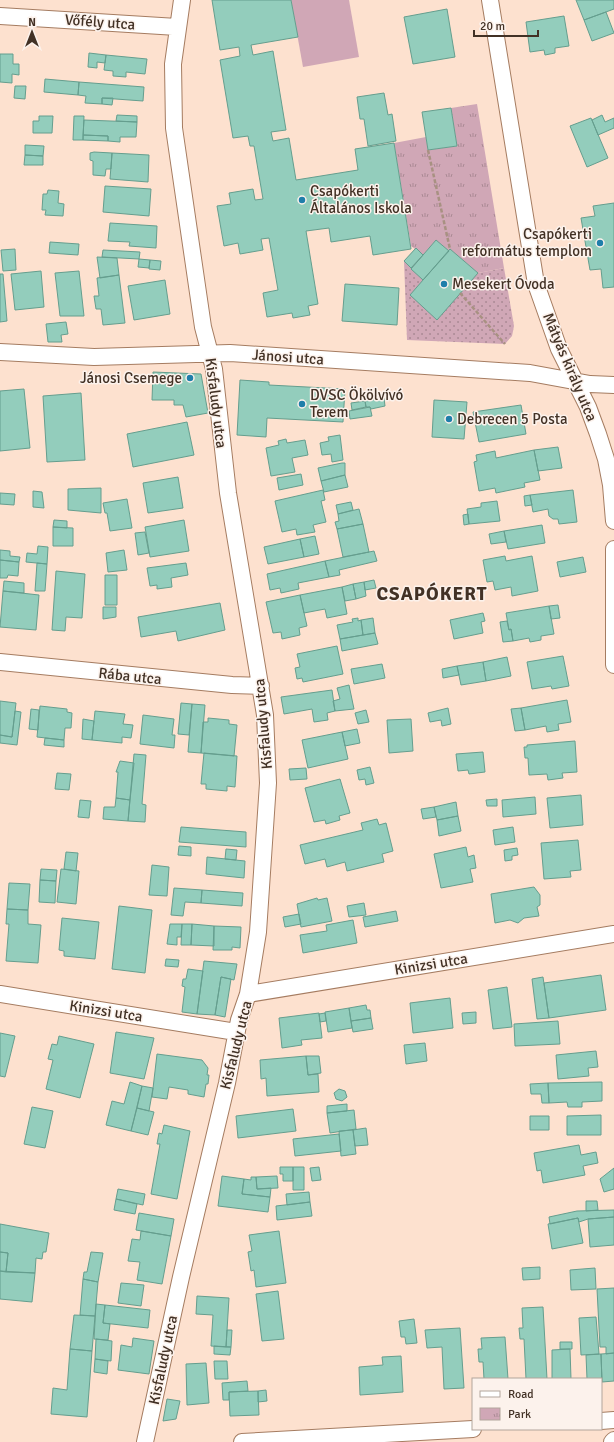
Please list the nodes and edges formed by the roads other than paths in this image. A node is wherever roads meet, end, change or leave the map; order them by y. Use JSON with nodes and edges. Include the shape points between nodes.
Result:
{"nodes":[{"id":1,"x":182,"y":0,"type":"edge"},
{"id":2,"x":490,"y":0,"type":"edge"},
{"id":3,"x":0,"y":16,"type":"edge"},
{"id":4,"x":177,"y":27,"type":"junction"},
{"id":5,"x":0,"y":352,"type":"edge"},
{"id":6,"x":210,"y":352,"type":"junction"},
{"id":7,"x":575,"y":381,"type":"junction"},
{"id":8,"x":614,"y":386,"type":"edge"},
{"id":9,"x":614,"y":521,"type":"edge"},
{"id":10,"x":614,"y":549,"type":"edge"},
{"id":11,"x":0,"y":662,"type":"edge"},
{"id":12,"x":614,"y":665,"type":"edge"},
{"id":13,"x":261,"y":686,"type":"junction"},
{"id":14,"x":614,"y":934,"type":"edge"},
{"id":15,"x":0,"y":994,"type":"edge"},
{"id":16,"x":248,"y":994,"type":"junction"},
{"id":17,"x":236,"y":1032,"type":"junction"},
{"id":18,"x":614,"y":1420,"type":"edge"},
{"id":19,"x":602,"y":1421,"type":"edge"},
{"id":20,"x":472,"y":1429,"type":"edge"},
{"id":21,"x":344,"y":1439,"type":"edge"},
{"id":22,"x":145,"y":1442,"type":"edge"},
{"id":23,"x":242,"y":1442,"type":"edge"}],
"edges":[{"from":1,"to":4,"type":"street","name":"Kisfaludy utca"},
{"from":2,"to":7,"type":"street","name":"Mátyás király utca","via":[[536,284],[559,349]]},
{"from":3,"to":4,"type":"street","name":"Vőfély utca"},
{"from":4,"to":6,"type":"street","name":"Kisfaludy utca","via":[[172,76],[174,128],[203,327]]},
{"from":5,"to":6,"type":"street","name":"Jánosi utca","via":[[94,357]]},
{"from":6,"to":7,"type":"street","name":"Jánosi utca","via":[[530,373]]},
{"from":6,"to":13,"type":"street","name":"Kisfaludy utca","via":[[228,493]]},
{"from":7,"to":8,"type":"street","name":"Jánosi utca"},
{"from":7,"to":9,"type":"street","name":"Mátyás király utca","via":[[588,407],[606,459]]},
{"from":10,"to":12,"type":"street"},
{"from":11,"to":13,"type":"street","name":"Rába utca","via":[[217,684]]},
{"from":13,"to":16,"type":"street","name":"Kisfaludy utca","via":[[268,783],[258,932]]},
{"from":14,"to":16,"type":"street","name":"Kinizsi utca"},
{"from":15,"to":17,"type":"street","name":"Kinizsi utca"},
{"from":16,"to":17,"type":"street","name":"Kisfaludy utca"},
{"from":17,"to":22,"type":"street","name":"Kisfaludy utca","via":[[227,1083]]},
{"from":18,"to":19,"type":"street"},
{"from":20,"to":21,"type":"street"},
{"from":21,"to":23,"type":"street"}]}
